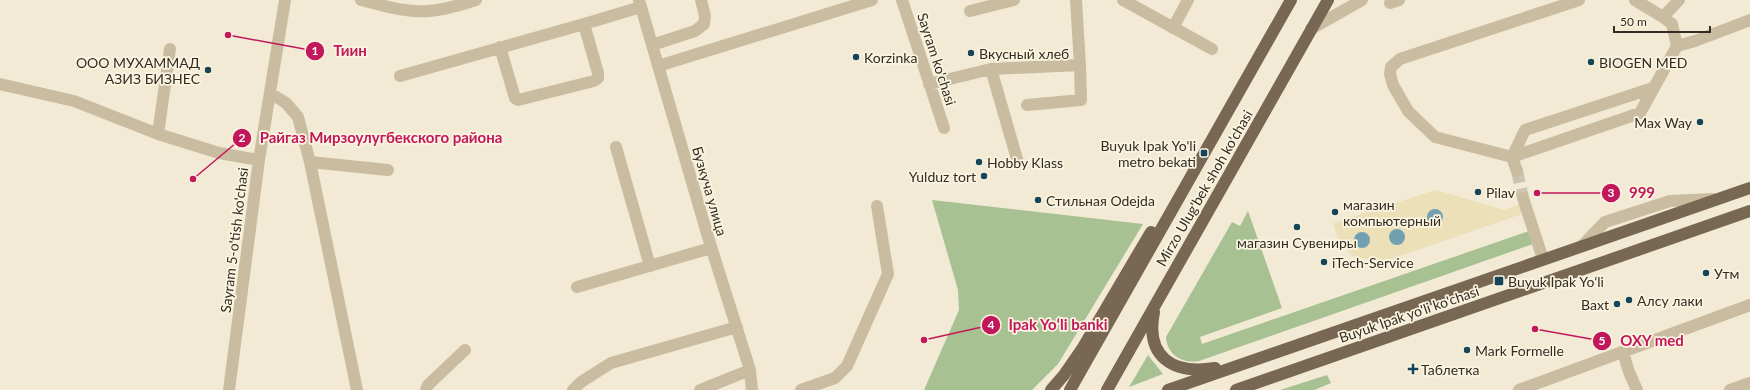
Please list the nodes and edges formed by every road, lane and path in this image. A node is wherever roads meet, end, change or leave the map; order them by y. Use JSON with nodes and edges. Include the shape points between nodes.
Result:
{"nodes":[{"id":1,"x":285,"y":0,"type":"edge"},
{"id":2,"x":360,"y":0,"type":"edge"},
{"id":3,"x":476,"y":0,"type":"edge"},
{"id":4,"x":701,"y":0,"type":"edge"},
{"id":5,"x":872,"y":0,"type":"edge"},
{"id":6,"x":902,"y":0,"type":"edge"},
{"id":7,"x":1014,"y":0,"type":"edge"},
{"id":8,"x":1076,"y":0,"type":"edge"},
{"id":9,"x":1123,"y":0,"type":"edge"},
{"id":10,"x":1188,"y":0,"type":"edge"},
{"id":11,"x":1290,"y":0,"type":"edge"},
{"id":12,"x":1328,"y":0,"type":"edge"},
{"id":13,"x":1362,"y":0,"type":"edge"},
{"id":14,"x":1579,"y":0,"type":"edge"},
{"id":15,"x":1635,"y":0,"type":"edge"},
{"id":16,"x":1679,"y":0,"type":"edge"},
{"id":17,"x":375,"y":2,"type":"edge"},
{"id":18,"x":640,"y":4,"type":"edge"},
{"id":19,"x":970,"y":11,"type":"dead end"},
{"id":20,"x":1663,"y":16,"type":"junction"},
{"id":21,"x":1750,"y":20,"type":"edge"},
{"id":22,"x":584,"y":24,"type":"junction"},
{"id":23,"x":1173,"y":28,"type":"junction"},
{"id":24,"x":1311,"y":29,"type":"junction"},
{"id":25,"x":652,"y":45,"type":"junction"},
{"id":26,"x":1678,"y":46,"type":"junction"},
{"id":27,"x":500,"y":47,"type":"junction"},
{"id":28,"x":170,"y":49,"type":"dead end"},
{"id":29,"x":1212,"y":49,"type":"dead end"},
{"id":30,"x":1080,"y":65,"type":"junction"},
{"id":31,"x":658,"y":66,"type":"junction"},
{"id":32,"x":991,"y":69,"type":"junction"},
{"id":33,"x":400,"y":76,"type":"dead end"},
{"id":34,"x":0,"y":84,"type":"edge"},
{"id":35,"x":929,"y":84,"type":"junction"},
{"id":36,"x":1653,"y":88,"type":"junction"},
{"id":37,"x":270,"y":93,"type":"junction"},
{"id":38,"x":1027,"y":105,"type":"dead end"},
{"id":39,"x":944,"y":128,"type":"dead end"},
{"id":40,"x":158,"y":134,"type":"junction"},
{"id":41,"x":616,"y":147,"type":"dead end"},
{"id":42,"x":1204,"y":153,"type":"junction"},
{"id":43,"x":1512,"y":157,"type":"junction"},
{"id":44,"x":259,"y":160,"type":"junction"},
{"id":45,"x":1017,"y":160,"type":"dead end"},
{"id":46,"x":310,"y":162,"type":"junction"},
{"id":47,"x":388,"y":170,"type":"dead end"},
{"id":48,"x":1517,"y":171,"type":"tunnel mouth"},
{"id":49,"x":1750,"y":188,"type":"edge"},
{"id":50,"x":1523,"y":198,"type":"tunnel mouth"},
{"id":51,"x":877,"y":206,"type":"dead end"},
{"id":52,"x":1750,"y":211,"type":"edge"},
{"id":53,"x":712,"y":248,"type":"junction"},
{"id":54,"x":1543,"y":259,"type":"junction"},
{"id":55,"x":650,"y":266,"type":"junction"},
{"id":56,"x":1498,"y":275,"type":"junction"},
{"id":57,"x":577,"y":287,"type":"dead end"},
{"id":58,"x":1499,"y":298,"type":"junction"},
{"id":59,"x":1157,"y":302,"type":"junction"},
{"id":60,"x":1750,"y":305,"type":"edge"},
{"id":61,"x":737,"y":328,"type":"junction"},
{"id":62,"x":465,"y":350,"type":"dead end"},
{"id":63,"x":1623,"y":352,"type":"junction"},
{"id":64,"x":1244,"y":363,"type":"junction"},
{"id":65,"x":750,"y":370,"type":"junction"},
{"id":66,"x":1750,"y":383,"type":"edge"},
{"id":67,"x":229,"y":390,"type":"edge"},
{"id":68,"x":357,"y":390,"type":"edge"},
{"id":69,"x":426,"y":390,"type":"edge"},
{"id":70,"x":573,"y":390,"type":"edge"},
{"id":71,"x":700,"y":390,"type":"edge"},
{"id":72,"x":752,"y":390,"type":"edge"},
{"id":73,"x":801,"y":390,"type":"edge"},
{"id":74,"x":1051,"y":390,"type":"edge"},
{"id":75,"x":1070,"y":390,"type":"edge"},
{"id":76,"x":1107,"y":390,"type":"edge"},
{"id":77,"x":1168,"y":390,"type":"edge"},
{"id":78,"x":1236,"y":390,"type":"edge"},
{"id":79,"x":1519,"y":390,"type":"edge"},
{"id":80,"x":1637,"y":390,"type":"edge"},
{"id":81,"x":1730,"y":390,"type":"edge"}],
"edges":[{"from":1,"to":37,"type":"street","name":"Sayram 5-o'tish ko'chasi"},
{"from":2,"to":17,"type":"street"},
{"from":3,"to":17,"type":"street","via":[[452,8],[427,11],[399,9]]},
{"from":4,"to":25,"type":"street","via":[[704,24],[695,31]]},
{"from":5,"to":31,"type":"street"},
{"from":6,"to":35,"type":"street","name":"Sayram ko'chasi"},
{"from":7,"to":19,"type":"street"},
{"from":8,"to":30,"type":"street"},
{"from":9,"to":23,"type":"street"},
{"from":10,"to":23,"type":"street"},
{"from":11,"to":42,"type":"main road","name":"Mirzo Ulug'bek shoh ko'chasi"},
{"from":12,"to":24,"type":"main road","name":"Mirzo Ulug'bek shoh ko'chasi"},
{"from":13,"to":24,"type":"street"},
{"from":14,"to":43,"type":"street","via":[[1400,59],[1391,67],[1393,84],[1408,111],[1435,137]]},
{"from":15,"to":20,"type":"street"},
{"from":16,"to":20,"type":"street"},
{"from":18,"to":22,"type":"street"},
{"from":18,"to":25,"type":"street","name":"Бузкуча улица"},
{"from":20,"to":26,"type":"street","via":[[1672,24]]},
{"from":21,"to":26,"type":"street"},
{"from":22,"to":27,"type":"street"},
{"from":22,"to":27,"type":"street","via":[[598,73],[598,78],[594,81],[518,100],[515,98]]},
{"from":23,"to":29,"type":"street"},
{"from":24,"to":59,"type":"main road","name":"Mirzo Ulug'bek shoh ko'chasi"},
{"from":25,"to":31,"type":"street","name":"Бузкуча улица"},
{"from":26,"to":36,"type":"street"},
{"from":27,"to":33,"type":"street"},
{"from":28,"to":40,"type":"street"},
{"from":30,"to":32,"type":"street"},
{"from":30,"to":38,"type":"street","via":[[1081,100]]},
{"from":31,"to":53,"type":"street","name":"Бузкуча улица"},
{"from":32,"to":35,"type":"street"},
{"from":32,"to":45,"type":"street"},
{"from":34,"to":40,"type":"street","via":[[74,101]]},
{"from":35,"to":39,"type":"street","name":"Sayram ko'chasi"},
{"from":36,"to":43,"type":"street","via":[[1640,113]]},
{"from":36,"to":43,"type":"street","via":[[1525,130]]},
{"from":37,"to":44,"type":"street","name":"Sayram 5-o'tish ko'chasi"},
{"from":37,"to":46,"type":"street","via":[[286,104],[298,117]]},
{"from":40,"to":44,"type":"street","via":[[219,153]]},
{"from":41,"to":55,"type":"street"},
{"from":42,"to":74,"type":"main road","via":[[1137,253],[1082,349]]},
{"from":42,"to":75,"type":"main road","name":"Mirzo Ulug'bek shoh ko'chasi"},
{"from":43,"to":48,"type":"street"},
{"from":44,"to":67,"type":"street","name":"Sayram 5-o'tish ko'chasi"},
{"from":46,"to":47,"type":"street"},
{"from":46,"to":68,"type":"street"},
{"from":49,"to":54,"type":"main road","name":"Buyuk Ipak yo'li ko'chasi"},
{"from":50,"to":54,"type":"street"},
{"from":51,"to":73,"type":"street","via":[[888,274],[847,366],[835,378]]},
{"from":52,"to":58,"type":"main road","name":"Buyuk Ipak yo'li ko'chasi"},
{"from":53,"to":55,"type":"street"},
{"from":53,"to":61,"type":"street","name":"Бузкуча улица"},
{"from":54,"to":56,"type":"main road","name":"Buyuk Ipak yo'li ko'chasi"},
{"from":55,"to":57,"type":"street"},
{"from":56,"to":58,"type":"main road","via":[[1492,279],[1488,287],[1491,295]]},
{"from":56,"to":64,"type":"main road","name":"Buyuk Ipak yo'li ko'chasi"},
{"from":58,"to":78,"type":"main road","name":"Buyuk Ipak yo'li ko'chasi"},
{"from":59,"to":64,"type":"main road","via":[[1152,321],[1153,337],[1166,360],[1181,369],[1191,370]]},
{"from":59,"to":76,"type":"main road","name":"Mirzo Ulug'bek shoh ko'chasi"},
{"from":60,"to":63,"type":"street"},
{"from":61,"to":65,"type":"street","name":"Бузкуча улица"},
{"from":61,"to":70,"type":"street","via":[[611,363]]},
{"from":62,"to":69,"type":"street","via":[[428,385]]},
{"from":63,"to":79,"type":"street"},
{"from":63,"to":80,"type":"street"},
{"from":64,"to":77,"type":"main road"},
{"from":65,"to":71,"type":"street"},
{"from":65,"to":72,"type":"street","name":"Бузкуча улица"},
{"from":66,"to":81,"type":"street"}]}
